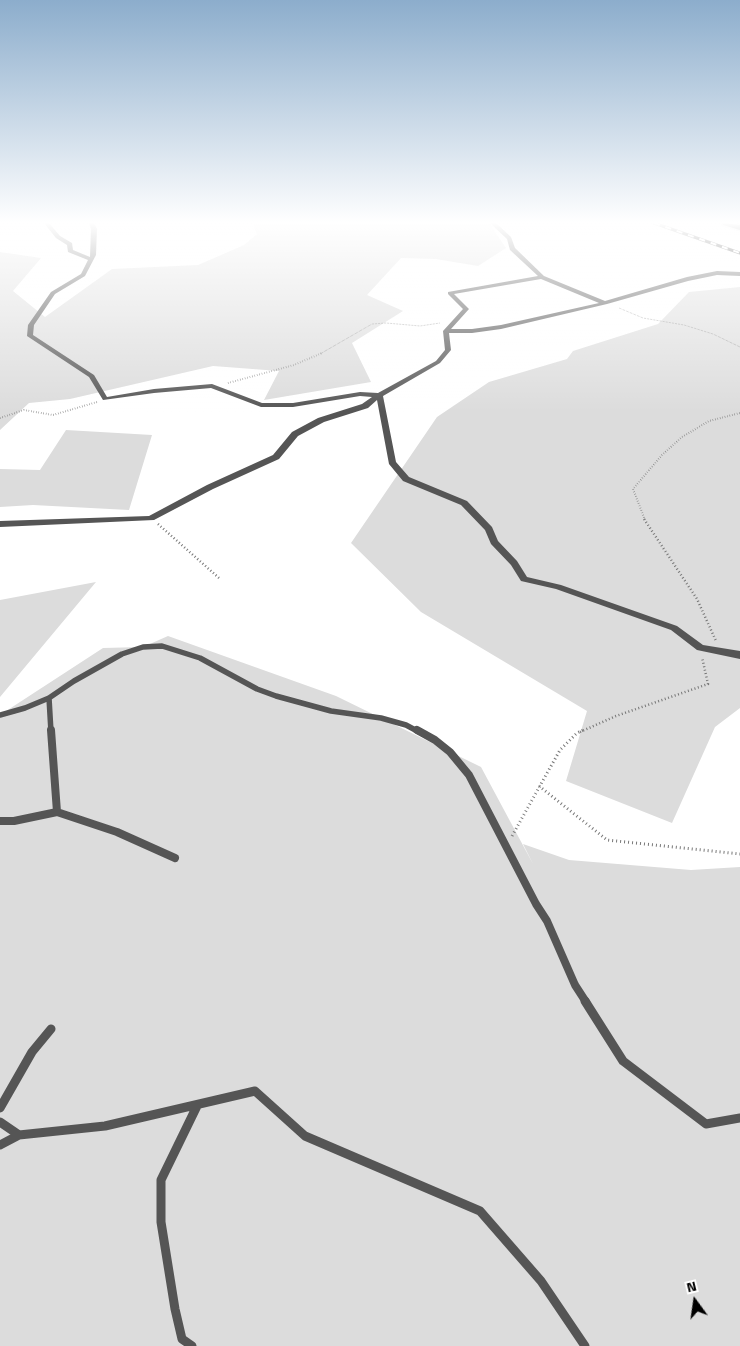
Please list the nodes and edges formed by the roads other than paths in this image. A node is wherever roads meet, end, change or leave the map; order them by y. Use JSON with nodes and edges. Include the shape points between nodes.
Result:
{"nodes":[{"id":1,"x":65,"y":286,"type":"edge"},
{"id":2,"x":491,"y":286,"type":"edge"},
{"id":3,"x":563,"y":286,"type":"edge"},
{"id":4,"x":663,"y":286,"type":"edge"},
{"id":5,"x":605,"y":303,"type":"junction"},
{"id":6,"x":446,"y":330,"type":"junction"},
{"id":7,"x":379,"y":395,"type":"junction"},
{"id":8,"x":0,"y":524,"type":"edge"},
{"id":9,"x":740,"y":655,"type":"edge"},
{"id":10,"x":49,"y":698,"type":"junction"},
{"id":11,"x":0,"y":715,"type":"edge"},
{"id":12,"x":57,"y":812,"type":"junction"},
{"id":13,"x":0,"y":821,"type":"edge"},
{"id":14,"x":175,"y":858,"type":"dead end"},
{"id":15,"x":51,"y":1029,"type":"dead end"},
{"id":16,"x":197,"y":1106,"type":"junction"},
{"id":17,"x":1,"y":1107,"type":"edge"},
{"id":18,"x":740,"y":1118,"type":"edge"},
{"id":19,"x":0,"y":1122,"type":"edge"},
{"id":20,"x":19,"y":1135,"type":"junction"},
{"id":21,"x":0,"y":1145,"type":"edge"},
{"id":22,"x":192,"y":1346,"type":"edge"},
{"id":23,"x":585,"y":1346,"type":"edge"}],
"edges":[{"from":1,"to":7,"type":"street","via":[[53,293],[31,324],[30,336],[92,376],[106,399],[212,386],[261,405],[293,405],[360,394]]},
{"from":2,"to":6,"type":"street","via":[[450,293],[466,309]]},
{"from":3,"to":5,"type":"street"},
{"from":4,"to":5,"type":"street"},
{"from":5,"to":6,"type":"street","via":[[501,327]]},
{"from":6,"to":7,"type":"street","via":[[448,350],[438,362]]},
{"from":7,"to":8,"type":"street","via":[[365,406],[321,420],[295,434],[276,457],[210,486],[151,518]]},
{"from":7,"to":9,"type":"street","via":[[392,462],[406,479],[464,503],[489,529],[494,542],[524,579],[558,587],[674,628],[700,648]]},
{"from":10,"to":11,"type":"lane"},
{"from":10,"to":12,"type":"lane"},
{"from":10,"to":18,"type":"lane","via":[[129,651],[162,646],[200,658],[276,696],[332,711],[381,718],[406,725],[435,740],[469,775],[547,921],[575,985],[623,1061],[706,1124]]},
{"from":12,"to":13,"type":"lane"},
{"from":12,"to":14,"type":"lane","via":[[117,832]]},
{"from":15,"to":17,"type":"lane","via":[[32,1052]]},
{"from":16,"to":20,"type":"lane","via":[[105,1126]]},
{"from":16,"to":22,"type":"lane","via":[[161,1180],[161,1222],[175,1309],[182,1338]]},
{"from":16,"to":23,"type":"lane","via":[[255,1090],[305,1136],[480,1211],[541,1281]]},
{"from":19,"to":20,"type":"lane"},
{"from":20,"to":21,"type":"lane"}]}
